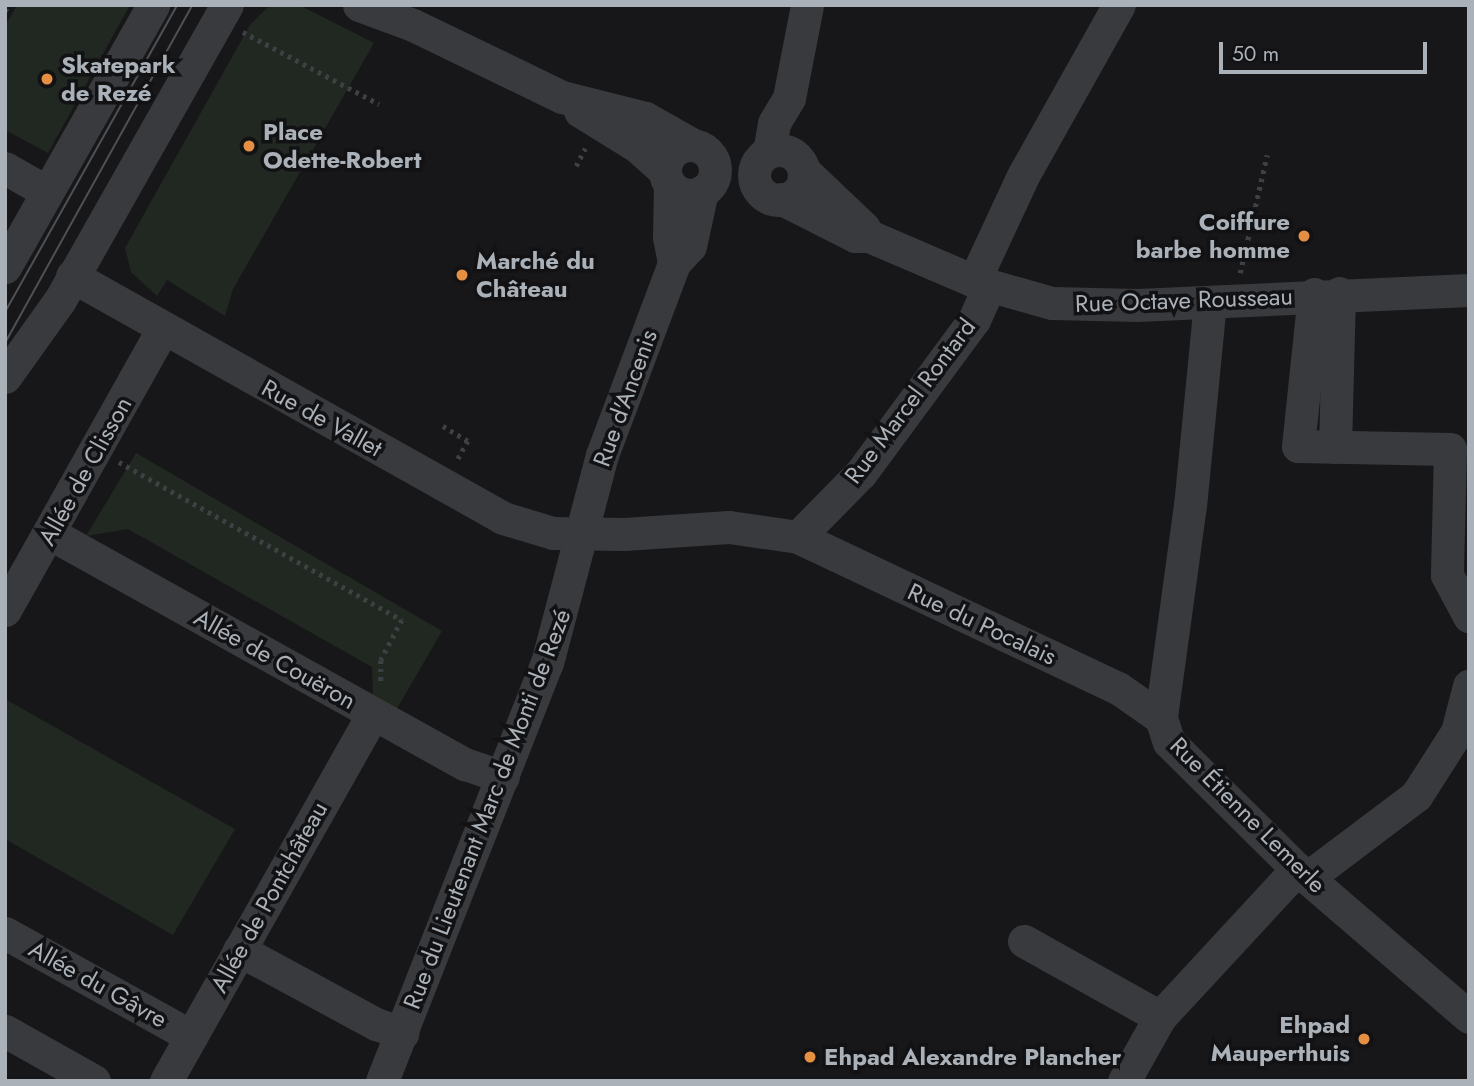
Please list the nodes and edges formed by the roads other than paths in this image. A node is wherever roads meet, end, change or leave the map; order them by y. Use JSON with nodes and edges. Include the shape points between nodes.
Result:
{"nodes":[{"id":1,"x":153,"y":5,"type":"edge"},
{"id":2,"x":359,"y":5,"type":"edge"},
{"id":3,"x":807,"y":5,"type":"edge"},
{"id":4,"x":1119,"y":5,"type":"edge"},
{"id":5,"x":402,"y":15,"type":"edge"},
{"id":6,"x":233,"y":18,"type":"edge"},
{"id":7,"x":562,"y":97,"type":"junction"},
{"id":8,"x":789,"y":98,"type":"junction"},
{"id":9,"x":5,"y":168,"type":"edge"},
{"id":10,"x":803,"y":168,"type":"junction"},
{"id":11,"x":704,"y":170,"type":"junction"},
{"id":12,"x":767,"y":174,"type":"junction"},
{"id":13,"x":668,"y":178,"type":"junction"},
{"id":14,"x":47,"y":192,"type":"junction"},
{"id":15,"x":869,"y":236,"type":"junction"},
{"id":16,"x":674,"y":264,"type":"junction"},
{"id":17,"x":5,"y":267,"type":"edge"},
{"id":18,"x":72,"y":276,"type":"junction"},
{"id":19,"x":981,"y":283,"type":"junction"},
{"id":20,"x":1469,"y":290,"type":"edge"},
{"id":21,"x":1327,"y":294,"type":"junction"},
{"id":22,"x":1225,"y":302,"type":"junction"},
{"id":23,"x":163,"y":330,"type":"junction"},
{"id":24,"x":5,"y":377,"type":"edge"},
{"id":25,"x":51,"y":534,"type":"junction"},
{"id":26,"x":582,"y":534,"type":"junction"},
{"id":27,"x":798,"y":537,"type":"junction"},
{"id":28,"x":5,"y":610,"type":"edge"},
{"id":29,"x":1469,"y":616,"type":"edge"},
{"id":30,"x":1469,"y":686,"type":"edge"},
{"id":31,"x":373,"y":714,"type":"junction"},
{"id":32,"x":1161,"y":718,"type":"junction"},
{"id":33,"x":503,"y":777,"type":"junction"},
{"id":34,"x":1302,"y":873,"type":"junction"},
{"id":35,"x":5,"y":933,"type":"edge"},
{"id":36,"x":1024,"y":942,"type":"dead end"},
{"id":37,"x":239,"y":950,"type":"junction"},
{"id":38,"x":1160,"y":1017,"type":"junction"},
{"id":39,"x":1469,"y":1017,"type":"edge"},
{"id":40,"x":5,"y":1031,"type":"edge"},
{"id":41,"x":402,"y":1033,"type":"junction"},
{"id":42,"x":191,"y":1036,"type":"junction"},
{"id":43,"x":94,"y":1081,"type":"edge"},
{"id":44,"x":166,"y":1081,"type":"edge"},
{"id":45,"x":382,"y":1081,"type":"edge"},
{"id":46,"x":1124,"y":1081,"type":"edge"}],
"edges":[{"from":1,"to":14,"type":"street"},
{"from":2,"to":5,"type":"street"},
{"from":3,"to":8,"type":"street"},
{"from":4,"to":19,"type":"street","name":"Rue Marcel Rontard","via":[[1024,174]]},
{"from":5,"to":7,"type":"street"},
{"from":6,"to":18,"type":"street"},
{"from":7,"to":11,"type":"street","via":[[645,118]]},
{"from":7,"to":13,"type":"street"},
{"from":8,"to":10,"type":"street"},
{"from":8,"to":12,"type":"street","via":[[774,123]]},
{"from":9,"to":14,"type":"street"},
{"from":10,"to":12,"type":"street","via":[[784,150]]},
{"from":10,"to":15,"type":"street","name":"Rue Octave Rousseau"},
{"from":11,"to":12,"type":"street","name":"Rue Octave Rousseau"},
{"from":11,"to":13,"type":"street","name":"Rue Octave Rousseau","via":[[685,194]]},
{"from":11,"to":13,"type":"street","via":[[677,149]]},
{"from":11,"to":16,"type":"street","name":"Rue d'Ancenis","via":[[690,246]]},
{"from":12,"to":15,"type":"street","name":"Rue Octave Rousseau","via":[[855,236]]},
{"from":13,"to":16,"type":"street","name":"Rue d'Ancenis"},
{"from":14,"to":17,"type":"street"},
{"from":15,"to":19,"type":"street","name":"Rue Octave Rousseau"},
{"from":16,"to":26,"type":"street","name":"Rue d'Ancenis","via":[[611,428]]},
{"from":18,"to":23,"type":"street","name":"Rue de Vallet"},
{"from":18,"to":24,"type":"street"},
{"from":19,"to":22,"type":"street","name":"Rue Octave Rousseau","via":[[1078,305]]},
{"from":19,"to":27,"type":"street","name":"Rue Marcel Rontard","via":[[974,320],[861,473]]},
{"from":20,"to":21,"type":"street","name":"Rue Octave Rousseau"},
{"from":21,"to":22,"type":"street","name":"Rue Octave Rousseau"},
{"from":21,"to":29,"type":"street","via":[[1335,447],[1450,449],[1447,575]]},
{"from":22,"to":32,"type":"street","name":"Rue Étienne Lemerle"},
{"from":23,"to":25,"type":"street","name":"Allée de Clisson"},
{"from":23,"to":26,"type":"street","name":"Rue de Vallet","via":[[503,518],[554,533]]},
{"from":25,"to":28,"type":"street","name":"Allée de Clisson"},
{"from":25,"to":31,"type":"street","name":"Allée de Couëron"},
{"from":26,"to":27,"type":"street","via":[[729,527]]},
{"from":26,"to":33,"type":"street","name":"Rue du Lieutenant Marc de Monti de Rezé","via":[[547,663]]},
{"from":27,"to":32,"type":"street","name":"Rue du Pocalais","via":[[1118,688]]},
{"from":30,"to":34,"type":"street","via":[[1457,732],[1416,796]]},
{"from":31,"to":33,"type":"street","name":"Allée de Couëron","via":[[465,764]]},
{"from":31,"to":37,"type":"street","name":"Allée de Pontchâteau"},
{"from":32,"to":34,"type":"street","name":"Rue Étienne Lemerle","via":[[1169,742]]},
{"from":33,"to":41,"type":"street","name":"Rue du Lieutenant Marc de Monti de Rezé"},
{"from":34,"to":38,"type":"street"},
{"from":34,"to":39,"type":"street","name":"Rue Étienne Lemerle"},
{"from":35,"to":42,"type":"street","name":"Allée du Gâvre"},
{"from":36,"to":38,"type":"street"},
{"from":37,"to":41,"type":"street","via":[[376,1024]]},
{"from":37,"to":42,"type":"street","name":"Allée de Pontchâteau"},
{"from":38,"to":46,"type":"street"},
{"from":40,"to":43,"type":"street"},
{"from":41,"to":45,"type":"street","name":"Rue du Lieutenant Marc de Monti de Rezé"},
{"from":42,"to":44,"type":"street","name":"Allée de Pontchâteau"}]}
